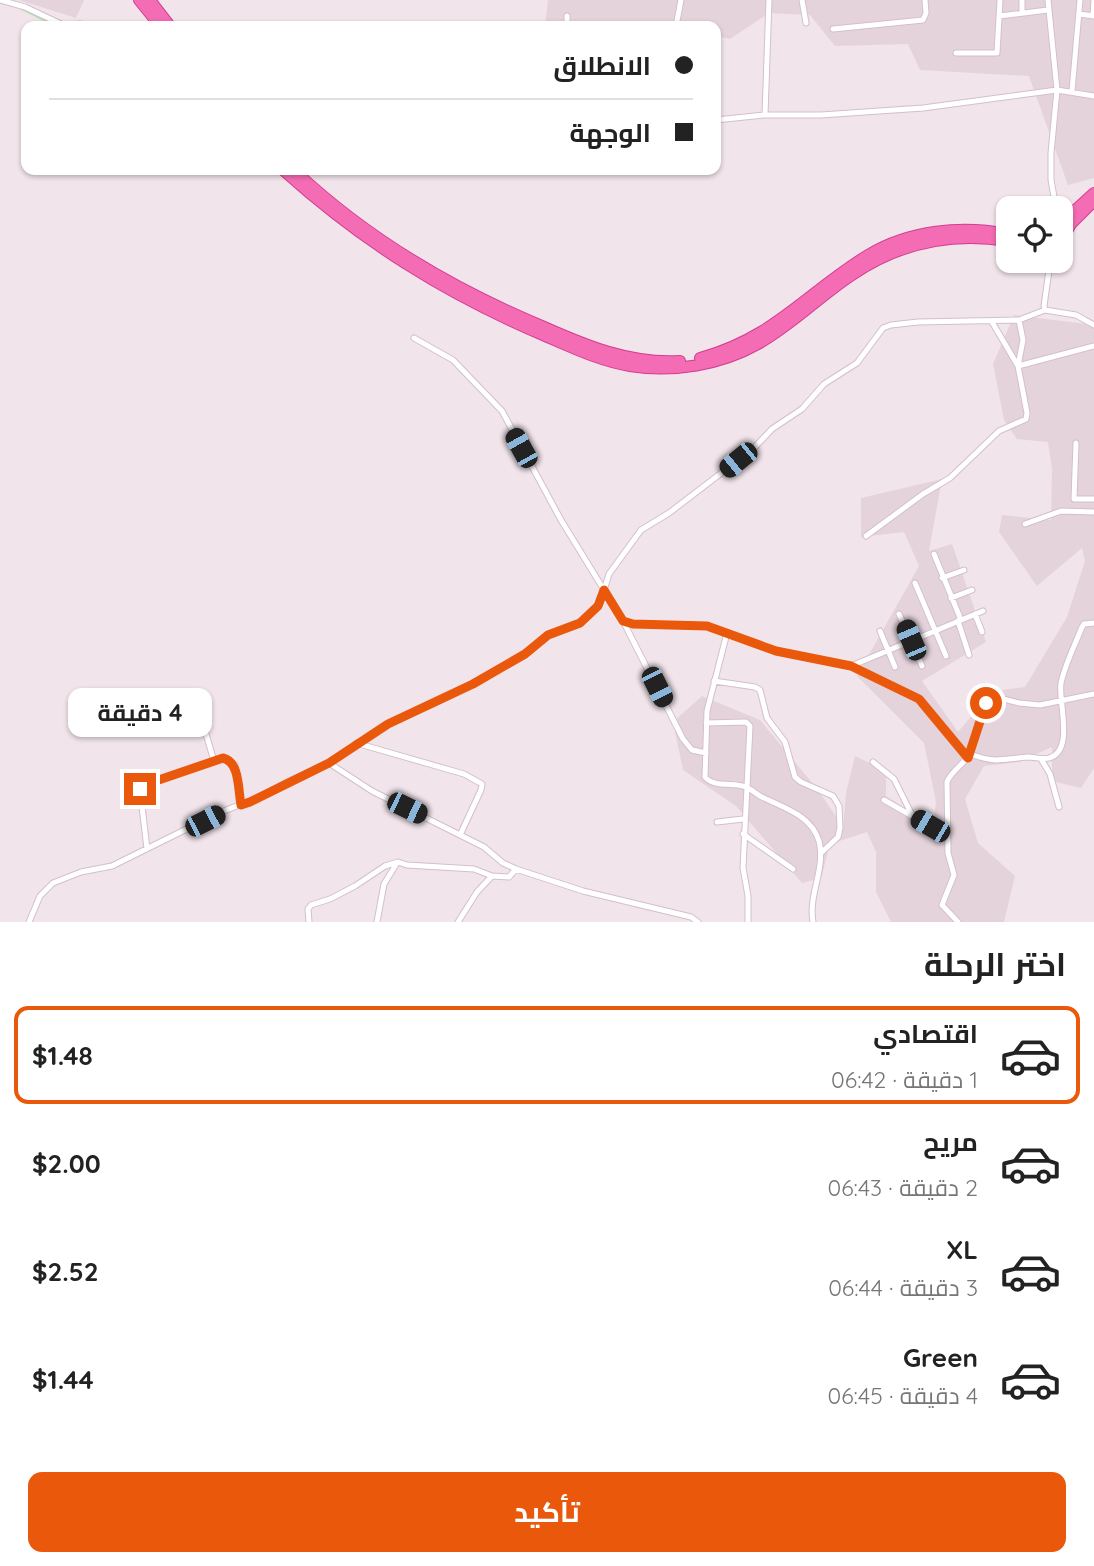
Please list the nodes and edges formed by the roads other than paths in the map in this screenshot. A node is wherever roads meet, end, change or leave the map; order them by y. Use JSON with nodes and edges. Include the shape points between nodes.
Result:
{"nodes":[{"id":1,"x":0,"y":0,"type":"edge"},
{"id":2,"x":139,"y":0,"type":"edge"},
{"id":3,"x":150,"y":0,"type":"edge"},
{"id":4,"x":681,"y":0,"type":"edge"},
{"id":5,"x":769,"y":0,"type":"edge"},
{"id":6,"x":802,"y":0,"type":"edge"},
{"id":7,"x":925,"y":0,"type":"edge"},
{"id":8,"x":1000,"y":0,"type":"edge"},
{"id":9,"x":1022,"y":0,"type":"edge"},
{"id":10,"x":1048,"y":0,"type":"edge"},
{"id":11,"x":1080,"y":0,"type":"edge"},
{"id":12,"x":1094,"y":0,"type":"edge"},
{"id":13,"x":1048,"y":10,"type":"junction"},
{"id":14,"x":1022,"y":13,"type":"junction"},
{"id":15,"x":1079,"y":14,"type":"junction"},
{"id":16,"x":1093,"y":15,"type":"edge"},
{"id":17,"x":567,"y":16,"type":"dead end"},
{"id":18,"x":999,"y":16,"type":"junction"},
{"id":19,"x":55,"y":21,"type":"edge"},
{"id":20,"x":156,"y":21,"type":"edge"},
{"id":21,"x":166,"y":21,"type":"edge"},
{"id":22,"x":567,"y":21,"type":"edge"},
{"id":23,"x":677,"y":21,"type":"edge"},
{"id":24,"x":806,"y":23,"type":"dead end"},
{"id":25,"x":833,"y":29,"type":"dead end"},
{"id":26,"x":956,"y":53,"type":"dead end"},
{"id":27,"x":1057,"y":90,"type":"junction"},
{"id":28,"x":1072,"y":91,"type":"junction"},
{"id":29,"x":1094,"y":96,"type":"edge"},
{"id":30,"x":765,"y":115,"type":"junction"},
{"id":31,"x":721,"y":119,"type":"edge"},
{"id":32,"x":288,"y":175,"type":"edge"},
{"id":33,"x":300,"y":175,"type":"edge"},
{"id":34,"x":1094,"y":193,"type":"edge"},
{"id":35,"x":1054,"y":196,"type":"edge"},
{"id":36,"x":1094,"y":201,"type":"edge"},
{"id":37,"x":1073,"y":213,"type":"edge"},
{"id":38,"x":1073,"y":222,"type":"edge"},
{"id":39,"x":996,"y":233,"type":"edge"},
{"id":40,"x":996,"y":241,"type":"edge"},
{"id":41,"x":1050,"y":273,"type":"edge"},
{"id":42,"x":1045,"y":308,"type":"junction"},
{"id":43,"x":1019,"y":320,"type":"junction"},
{"id":44,"x":992,"y":322,"type":"junction"},
{"id":45,"x":1094,"y":325,"type":"edge"},
{"id":46,"x":414,"y":338,"type":"dead end"},
{"id":47,"x":1094,"y":346,"type":"edge"},
{"id":48,"x":1018,"y":366,"type":"junction"},
{"id":49,"x":1076,"y":443,"type":"dead end"},
{"id":50,"x":1094,"y":499,"type":"edge"},
{"id":51,"x":1094,"y":512,"type":"edge"},
{"id":52,"x":1025,"y":524,"type":"dead end"},
{"id":53,"x":866,"y":536,"type":"dead end"},
{"id":54,"x":934,"y":554,"type":"dead end"},
{"id":55,"x":964,"y":570,"type":"dead end"},
{"id":56,"x":942,"y":578,"type":"junction"},
{"id":57,"x":915,"y":583,"type":"dead end"},
{"id":58,"x":604,"y":590,"type":"junction"},
{"id":59,"x":972,"y":590,"type":"dead end"},
{"id":60,"x":951,"y":598,"type":"junction"},
{"id":61,"x":983,"y":611,"type":"dead end"},
{"id":62,"x":899,"y":614,"type":"dead end"},
{"id":63,"x":975,"y":614,"type":"junction"},
{"id":64,"x":623,"y":621,"type":"junction"},
{"id":65,"x":959,"y":621,"type":"junction"},
{"id":66,"x":1094,"y":623,"type":"edge"},
{"id":67,"x":935,"y":630,"type":"junction"},
{"id":68,"x":880,"y":631,"type":"dead end"},
{"id":69,"x":982,"y":632,"type":"dead end"},
{"id":70,"x":727,"y":633,"type":"junction"},
{"id":71,"x":911,"y":640,"type":"junction"},
{"id":72,"x":887,"y":650,"type":"junction"},
{"id":73,"x":969,"y":655,"type":"dead end"},
{"id":74,"x":946,"y":656,"type":"dead end"},
{"id":75,"x":851,"y":666,"type":"junction"},
{"id":76,"x":922,"y":666,"type":"dead end"},
{"id":77,"x":895,"y":667,"type":"dead end"},
{"id":78,"x":714,"y":681,"type":"junction"},
{"id":79,"x":1094,"y":694,"type":"edge"},
{"id":80,"x":1063,"y":702,"type":"junction"},
{"id":81,"x":706,"y":723,"type":"junction"},
{"id":82,"x":157,"y":731,"type":"dead end"},
{"id":83,"x":356,"y":743,"type":"junction"},
{"id":84,"x":706,"y":753,"type":"junction"},
{"id":85,"x":969,"y":756,"type":"junction"},
{"id":86,"x":1041,"y":758,"type":"junction"},
{"id":87,"x":214,"y":761,"type":"junction"},
{"id":88,"x":873,"y":762,"type":"dead end"},
{"id":89,"x":329,"y":763,"type":"junction"},
{"id":90,"x":747,"y":787,"type":"junction"},
{"id":91,"x":884,"y":800,"type":"dead end"},
{"id":92,"x":241,"y":805,"type":"junction"},
{"id":93,"x":1059,"y":807,"type":"dead end"},
{"id":94,"x":913,"y":817,"type":"junction"},
{"id":95,"x":743,"y":819,"type":"junction"},
{"id":96,"x":717,"y":822,"type":"dead end"},
{"id":97,"x":743,"y":834,"type":"junction"},
{"id":98,"x":460,"y":835,"type":"junction"},
{"id":99,"x":947,"y":836,"type":"junction"},
{"id":100,"x":147,"y":849,"type":"junction"},
{"id":101,"x":821,"y":853,"type":"junction"},
{"id":102,"x":398,"y":862,"type":"junction"},
{"id":103,"x":516,"y":869,"type":"junction"},
{"id":104,"x":793,"y":869,"type":"dead end"},
{"id":105,"x":492,"y":876,"type":"junction"},
{"id":106,"x":29,"y":922,"type":"edge"},
{"id":107,"x":309,"y":922,"type":"edge"},
{"id":108,"x":377,"y":922,"type":"edge"},
{"id":109,"x":458,"y":922,"type":"edge"},
{"id":110,"x":698,"y":922,"type":"edge"},
{"id":111,"x":748,"y":922,"type":"edge"},
{"id":112,"x":814,"y":922,"type":"edge"},
{"id":113,"x":958,"y":922,"type":"edge"}],
"edges":[{"from":1,"to":19,"type":"street"},
{"from":2,"to":20,"type":"highway"},
{"from":3,"to":21,"type":"highway"},
{"from":4,"to":23,"type":"street"},
{"from":5,"to":30,"type":"street"},
{"from":6,"to":24,"type":"street"},
{"from":7,"to":25,"type":"street","via":[[923,20]]},
{"from":8,"to":18,"type":"street"},
{"from":9,"to":14,"type":"street"},
{"from":10,"to":13,"type":"street"},
{"from":11,"to":15,"type":"street"},
{"from":12,"to":16,"type":"street"},
{"from":13,"to":14,"type":"street"},
{"from":13,"to":27,"type":"street"},
{"from":14,"to":18,"type":"street"},
{"from":15,"to":16,"type":"street"},
{"from":15,"to":28,"type":"street"},
{"from":17,"to":22,"type":"street"},
{"from":18,"to":26,"type":"street","via":[[997,53]]},
{"from":27,"to":28,"type":"street"},
{"from":27,"to":30,"type":"street","via":[[923,108]]},
{"from":27,"to":35,"type":"street","via":[[1051,153]]},
{"from":28,"to":29,"type":"street"},
{"from":30,"to":31,"type":"street"},
{"from":32,"to":40,"type":"highway","via":[[362,236],[459,296],[599,359],[663,369],[727,358],[757,344],[850,275],[905,248],[940,239]]},
{"from":33,"to":39,"type":"highway","via":[[367,230],[463,289],[592,347],[645,360],[691,359],[737,346],[867,256],[902,240],[965,229]]},
{"from":34,"to":37,"type":"highway"},
{"from":36,"to":38,"type":"highway"},
{"from":41,"to":42,"type":"street"},
{"from":42,"to":43,"type":"street"},
{"from":42,"to":45,"type":"street","via":[[1076,315]]},
{"from":43,"to":44,"type":"street"},
{"from":43,"to":48,"type":"street","via":[[1023,340]]},
{"from":44,"to":48,"type":"street"},
{"from":44,"to":58,"type":"street","via":[[918,322],[883,328],[857,363],[824,384],[802,409],[641,530],[609,574]]},
{"from":46,"to":58,"type":"street","via":[[453,360],[502,411]]},
{"from":47,"to":48,"type":"street"},
{"from":48,"to":53,"type":"street","via":[[1026,419],[999,431],[950,478]]},
{"from":49,"to":50,"type":"street","via":[[1074,499]]},
{"from":51,"to":52,"type":"street","via":[[1061,511]]},
{"from":54,"to":56,"type":"street"},
{"from":55,"to":56,"type":"street"},
{"from":56,"to":60,"type":"street"},
{"from":57,"to":67,"type":"street"},
{"from":58,"to":64,"type":"street"},
{"from":58,"to":83,"type":"street","via":[[598,606],[580,623],[548,635],[495,671]]},
{"from":59,"to":60,"type":"street"},
{"from":60,"to":65,"type":"street"},
{"from":61,"to":63,"type":"street"},
{"from":62,"to":71,"type":"street"},
{"from":63,"to":65,"type":"street"},
{"from":63,"to":69,"type":"street"},
{"from":64,"to":70,"type":"street","via":[[707,626]]},
{"from":64,"to":84,"type":"street","via":[[683,739],[692,750]]},
{"from":65,"to":67,"type":"street"},
{"from":65,"to":73,"type":"street"},
{"from":66,"to":80,"type":"street","via":[[1082,626],[1062,681]]},
{"from":67,"to":71,"type":"street"},
{"from":67,"to":74,"type":"street"},
{"from":68,"to":72,"type":"street"},
{"from":70,"to":75,"type":"street","via":[[776,651]]},
{"from":70,"to":78,"type":"street"},
{"from":71,"to":72,"type":"street"},
{"from":71,"to":76,"type":"street"},
{"from":72,"to":75,"type":"street"},
{"from":72,"to":77,"type":"street"},
{"from":75,"to":85,"type":"street","via":[[919,699]]},
{"from":78,"to":81,"type":"street"},
{"from":78,"to":101,"type":"street","via":[[758,688],[766,718],[785,742],[795,777],[837,801],[838,836]]},
{"from":79,"to":80,"type":"street"},
{"from":80,"to":85,"type":"street","via":[[1030,705],[993,697],[982,710]]},
{"from":80,"to":86,"type":"street","via":[[1062,747],[1055,755]]},
{"from":81,"to":84,"type":"street"},
{"from":81,"to":90,"type":"street","via":[[749,723]]},
{"from":82,"to":87,"type":"street","via":[[198,707]]},
{"from":83,"to":89,"type":"street"},
{"from":83,"to":98,"type":"street","via":[[452,770],[482,785]]},
{"from":84,"to":90,"type":"street","via":[[708,781]]},
{"from":85,"to":86,"type":"street","via":[[997,762]]},
{"from":85,"to":99,"type":"street","via":[[947,782]]},
{"from":86,"to":93,"type":"street"},
{"from":87,"to":92,"type":"street","via":[[226,758],[235,765]]},
{"from":87,"to":100,"type":"street","via":[[141,787]]},
{"from":88,"to":94,"type":"street","via":[[894,779]]},
{"from":89,"to":92,"type":"street"},
{"from":89,"to":98,"type":"street","via":[[372,791]]},
{"from":90,"to":95,"type":"street"},
{"from":90,"to":101,"type":"street","via":[[791,809],[812,827]]},
{"from":91,"to":94,"type":"street"},
{"from":92,"to":100,"type":"street"},
{"from":94,"to":99,"type":"street"},
{"from":95,"to":96,"type":"street"},
{"from":95,"to":97,"type":"street"},
{"from":97,"to":104,"type":"street"},
{"from":97,"to":111,"type":"street"},
{"from":98,"to":103,"type":"street"},
{"from":99,"to":113,"type":"street","via":[[954,874],[942,904]]},
{"from":100,"to":106,"type":"street","via":[[48,887]]},
{"from":101,"to":112,"type":"street","via":[[811,909]]},
{"from":102,"to":105,"type":"street","via":[[474,869]]},
{"from":102,"to":107,"type":"street","via":[[311,905]]},
{"from":102,"to":108,"type":"street","via":[[385,881]]},
{"from":103,"to":105,"type":"street","via":[[509,877]]},
{"from":103,"to":110,"type":"street"},
{"from":105,"to":109,"type":"street"}]}
